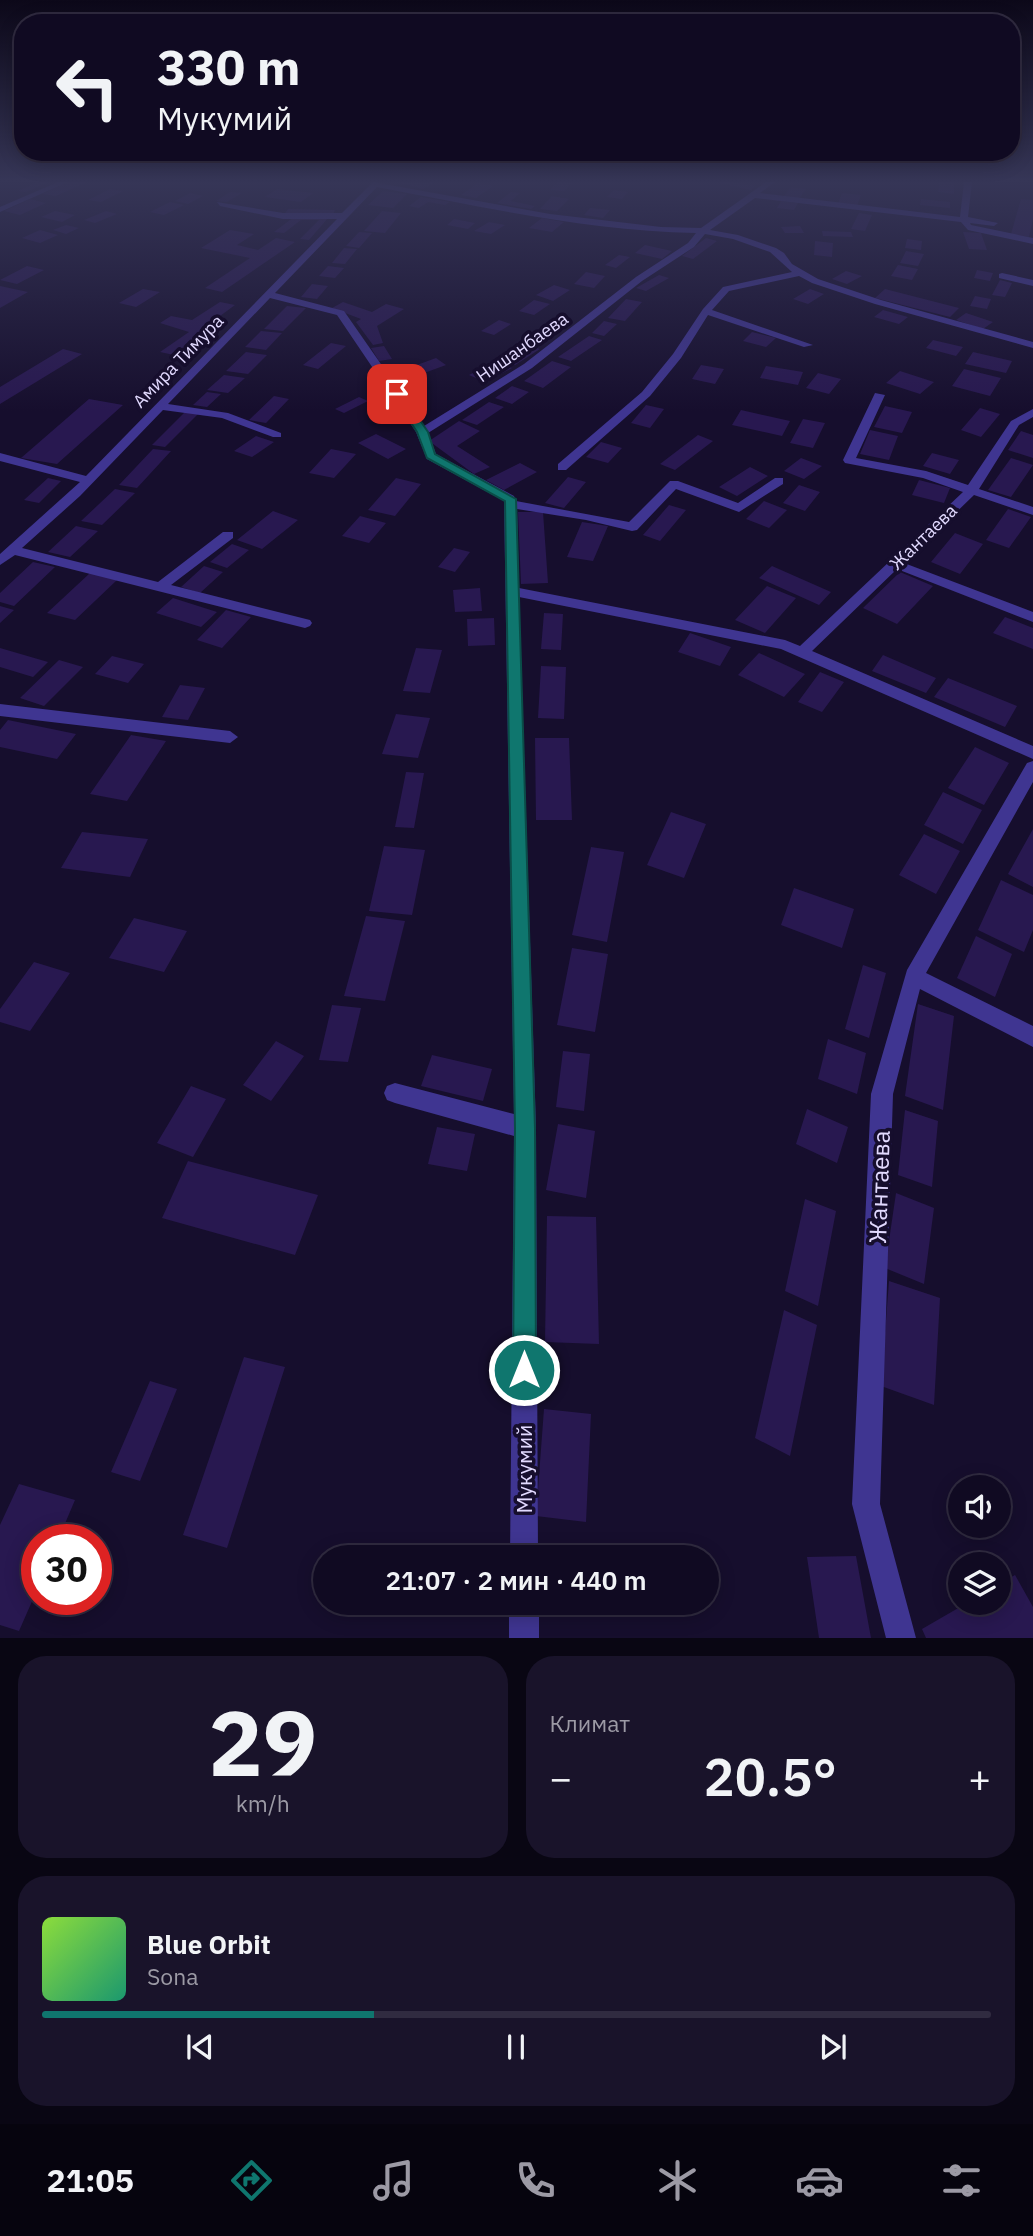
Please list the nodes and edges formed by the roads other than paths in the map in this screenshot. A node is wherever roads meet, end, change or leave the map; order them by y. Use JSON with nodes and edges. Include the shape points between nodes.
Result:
{"nodes":[{"id":1,"x":302,"y":258,"type":"edge"},
{"id":2,"x":670,"y":258,"type":"edge"},
{"id":3,"x":781,"y":258,"type":"edge"},
{"id":4,"x":800,"y":272,"type":"junction"},
{"id":5,"x":1002,"y":276,"type":"dead end"},
{"id":6,"x":1033,"y":284,"type":"edge"},
{"id":7,"x":267,"y":294,"type":"junction"},
{"id":8,"x":706,"y":311,"type":"junction"},
{"id":9,"x":808,"y":345,"type":"dead end"},
{"id":10,"x":1033,"y":345,"type":"edge"},
{"id":11,"x":880,"y":395,"type":"dead end"},
{"id":12,"x":159,"y":405,"type":"junction"},
{"id":13,"x":1033,"y":412,"type":"edge"},
{"id":14,"x":422,"y":432,"type":"junction"},
{"id":15,"x":277,"y":435,"type":"dead end"},
{"id":16,"x":0,"y":457,"type":"edge"},
{"id":17,"x":562,"y":467,"type":"dead end"},
{"id":18,"x":89,"y":480,"type":"junction"},
{"id":19,"x":779,"y":481,"type":"dead end"},
{"id":20,"x":970,"y":492,"type":"junction"},
{"id":21,"x":511,"y":504,"type":"junction"},
{"id":22,"x":1033,"y":511,"type":"edge"},
{"id":23,"x":228,"y":535,"type":"dead end"},
{"id":24,"x":12,"y":550,"type":"junction"},
{"id":25,"x":0,"y":561,"type":"edge"},
{"id":26,"x":895,"y":564,"type":"junction"},
{"id":27,"x":160,"y":587,"type":"junction"},
{"id":28,"x":513,"y":590,"type":"junction"},
{"id":29,"x":1033,"y":617,"type":"edge"},
{"id":30,"x":305,"y":623,"type":"dead end"},
{"id":31,"x":802,"y":652,"type":"junction"},
{"id":32,"x":0,"y":710,"type":"edge"},
{"id":33,"x":230,"y":737,"type":"dead end"},
{"id":34,"x":1033,"y":753,"type":"edge"},
{"id":35,"x":1033,"y":767,"type":"edge"},
{"id":36,"x":914,"y":976,"type":"junction"},
{"id":37,"x":1033,"y":1037,"type":"edge"},
{"id":38,"x":395,"y":1093,"type":"dead end"},
{"id":39,"x":525,"y":1128,"type":"junction"},
{"id":40,"x":524,"y":1545,"type":"edge"},
{"id":41,"x":524,"y":1615,"type":"edge"},
{"id":42,"x":524,"y":1637,"type":"edge"},
{"id":43,"x":901,"y":1637,"type":"edge"}],
"edges":[{"from":1,"to":7,"type":"street","name":"Амира Тимура"},
{"from":2,"to":14,"type":"street","name":"Нишанбаева","via":[[528,366]]},
{"from":3,"to":4,"type":"street"},
{"from":4,"to":8,"type":"street","via":[[726,289]]},
{"from":4,"to":10,"type":"street","via":[[878,302]]},
{"from":5,"to":6,"type":"street"},
{"from":7,"to":12,"type":"street","name":"Амира Тимура"},
{"from":7,"to":14,"type":"street","via":[[341,313]]},
{"from":8,"to":9,"type":"street"},
{"from":8,"to":17,"type":"street","via":[[646,394]]},
{"from":11,"to":20,"type":"street","via":[[849,460],[926,475]]},
{"from":12,"to":15,"type":"street","via":[[224,415]]},
{"from":12,"to":18,"type":"street","name":"Амира Тимура"},
{"from":13,"to":20,"type":"street","name":"Жантаева","via":[[1015,423]]},
{"from":14,"to":21,"type":"street","via":[[430,456],[510,499]]},
{"from":16,"to":18,"type":"street"},
{"from":18,"to":24,"type":"street","name":"Амира Тимура"},
{"from":19,"to":21,"type":"street","via":[[739,508],[674,484],[632,527]]},
{"from":20,"to":22,"type":"street"},
{"from":20,"to":26,"type":"street","name":"Жантаева"},
{"from":21,"to":28,"type":"street","name":"Мукумий"},
{"from":23,"to":27,"type":"street"},
{"from":24,"to":25,"type":"street","name":"Амира Тимура"},
{"from":24,"to":27,"type":"street"},
{"from":26,"to":29,"type":"street"},
{"from":26,"to":31,"type":"street","name":"Жантаева"},
{"from":27,"to":30,"type":"street"},
{"from":28,"to":31,"type":"street"},
{"from":28,"to":39,"type":"street","name":"Мукумий"},
{"from":31,"to":34,"type":"street"},
{"from":32,"to":33,"type":"street"},
{"from":35,"to":36,"type":"street","name":"Жантаева"},
{"from":36,"to":37,"type":"street"},
{"from":36,"to":43,"type":"street","name":"Жантаева","via":[[883,1094],[866,1504]]},
{"from":38,"to":39,"type":"street"},
{"from":39,"to":40,"type":"street","name":"Мукумий"},
{"from":41,"to":42,"type":"street"}]}
